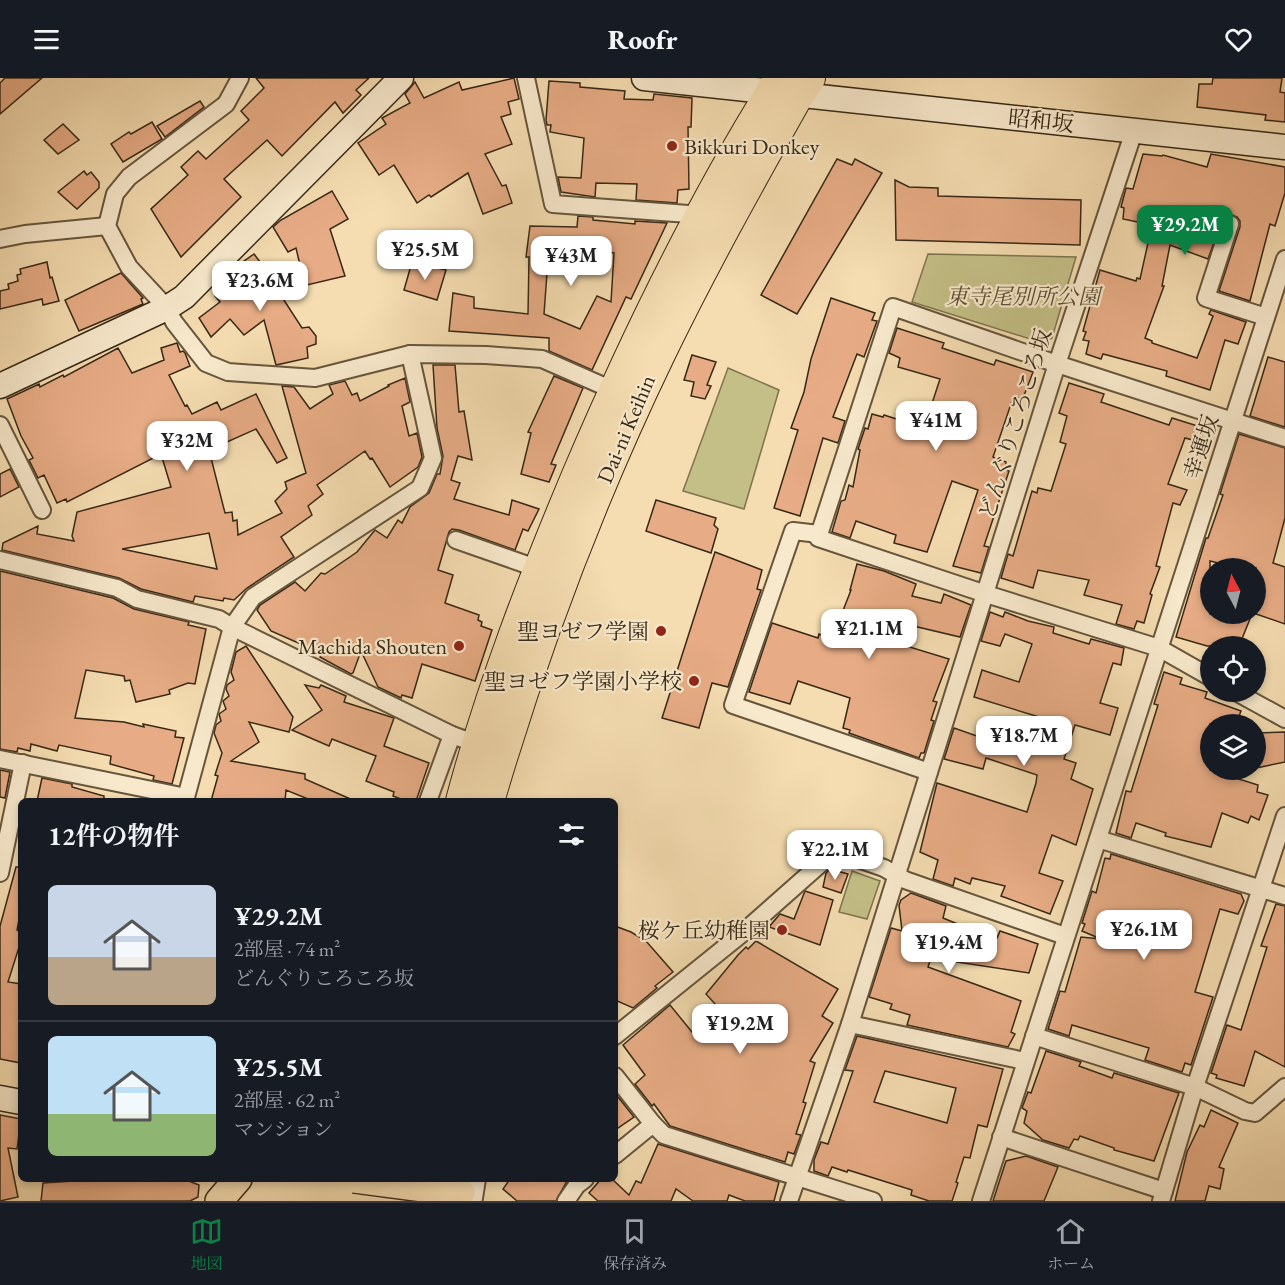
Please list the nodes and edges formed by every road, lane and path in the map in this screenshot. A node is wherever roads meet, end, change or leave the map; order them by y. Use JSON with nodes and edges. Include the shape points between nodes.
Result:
{"nodes":[{"id":1,"x":240,"y":78,"type":"edge"},
{"id":2,"x":402,"y":78,"type":"edge"},
{"id":3,"x":526,"y":78,"type":"edge"},
{"id":4,"x":644,"y":78,"type":"edge"},
{"id":5,"x":790,"y":86,"type":"edge"},
{"id":6,"x":1134,"y":131,"type":"junction"},
{"id":7,"x":1285,"y":147,"type":"edge"},
{"id":8,"x":702,"y":215,"type":"junction"},
{"id":9,"x":1230,"y":224,"type":"dead end"},
{"id":10,"x":107,"y":226,"type":"junction"},
{"id":11,"x":0,"y":239,"type":"edge"},
{"id":12,"x":1285,"y":259,"type":"edge"},
{"id":13,"x":167,"y":308,"type":"junction"},
{"id":14,"x":1266,"y":317,"type":"junction"},
{"id":15,"x":410,"y":354,"type":"junction"},
{"id":16,"x":1057,"y":364,"type":"junction"},
{"id":17,"x":0,"y":386,"type":"edge"},
{"id":18,"x":615,"y":391,"type":"junction"},
{"id":19,"x":1233,"y":421,"type":"junction"},
{"id":20,"x":0,"y":425,"type":"edge"},
{"id":21,"x":1285,"y":438,"type":"edge"},
{"id":22,"x":42,"y":510,"type":"dead end"},
{"id":23,"x":819,"y":534,"type":"junction"},
{"id":24,"x":456,"y":540,"type":"dead end"},
{"id":25,"x":0,"y":560,"type":"edge"},
{"id":26,"x":539,"y":569,"type":"junction"},
{"id":27,"x":986,"y":594,"type":"junction"},
{"id":28,"x":232,"y":627,"type":"junction"},
{"id":29,"x":1159,"y":648,"type":"junction"},
{"id":30,"x":1200,"y":671,"type":"edge"},
{"id":31,"x":1254,"y":702,"type":"edge"},
{"id":32,"x":1285,"y":719,"type":"edge"},
{"id":33,"x":464,"y":739,"type":"junction"},
{"id":34,"x":0,"y":759,"type":"edge"},
{"id":35,"x":23,"y":763,"type":"junction"},
{"id":36,"x":928,"y":772,"type":"junction"},
{"id":37,"x":180,"y":798,"type":"edge"},
{"id":38,"x":185,"y":798,"type":"edge"},
{"id":39,"x":430,"y":798,"type":"edge"},
{"id":40,"x":462,"y":798,"type":"edge"},
{"id":41,"x":489,"y":798,"type":"edge"},
{"id":42,"x":1285,"y":816,"type":"edge"},
{"id":43,"x":1098,"y":839,"type":"junction"},
{"id":44,"x":0,"y":873,"type":"edge"},
{"id":45,"x":896,"y":875,"type":"junction"},
{"id":46,"x":1261,"y":888,"type":"junction"},
{"id":47,"x":1285,"y":896,"type":"edge"},
{"id":48,"x":1065,"y":936,"type":"junction"},
{"id":49,"x":850,"y":1024,"type":"junction"},
{"id":50,"x":618,"y":1034,"type":"edge"},
{"id":51,"x":1034,"y":1036,"type":"junction"},
{"id":52,"x":1025,"y":1061,"type":"junction"},
{"id":53,"x":618,"y":1080,"type":"edge"},
{"id":54,"x":1195,"y":1087,"type":"junction"},
{"id":55,"x":1285,"y":1087,"type":"edge"},
{"id":56,"x":0,"y":1098,"type":"edge"},
{"id":57,"x":18,"y":1101,"type":"edge"},
{"id":58,"x":653,"y":1124,"type":"junction"},
{"id":59,"x":1001,"y":1137,"type":"junction"},
{"id":60,"x":618,"y":1153,"type":"edge"},
{"id":61,"x":797,"y":1177,"type":"junction"},
{"id":62,"x":235,"y":1182,"type":"edge"},
{"id":63,"x":379,"y":1182,"type":"edge"},
{"id":64,"x":379,"y":1182,"type":"edge"},
{"id":65,"x":403,"y":1182,"type":"edge"},
{"id":66,"x":581,"y":1182,"type":"edge"},
{"id":67,"x":472,"y":1193,"type":"edge"},
{"id":68,"x":1162,"y":1196,"type":"edge"},
{"id":69,"x":219,"y":1201,"type":"edge"},
{"id":70,"x":376,"y":1201,"type":"edge"},
{"id":71,"x":400,"y":1201,"type":"edge"},
{"id":72,"x":566,"y":1201,"type":"edge"},
{"id":73,"x":789,"y":1201,"type":"edge"},
{"id":74,"x":873,"y":1201,"type":"edge"},
{"id":75,"x":981,"y":1201,"type":"edge"}],
"edges":[{"from":1,"to":10,"type":"street","via":[[226,104],[129,177],[115,194]]},
{"from":2,"to":13,"type":"street","via":[[184,297]]},
{"from":3,"to":8,"type":"street","via":[[554,204]]},
{"from":4,"to":5,"type":"street","name":"昭和坂"},
{"from":5,"to":6,"type":"street","name":"昭和坂"},
{"from":5,"to":8,"type":"highway","name":"Dai-ni Keihin"},
{"from":5,"to":41,"type":"highway","name":"Dai-ni Keihin","via":[[623,434],[565,572]]},
{"from":6,"to":7,"type":"street","name":"昭和坂"},
{"from":6,"to":16,"type":"street","name":"どんぐりころころ坂"},
{"from":8,"to":18,"type":"highway","name":"Dai-ni Keihin"},
{"from":9,"to":14,"type":"street","via":[[1206,298]]},
{"from":10,"to":11,"type":"street"},
{"from":10,"to":13,"type":"street","via":[[129,267]]},
{"from":12,"to":14,"type":"street","name":"幸運坂"},
{"from":13,"to":15,"type":"street","via":[[206,363],[228,372],[315,378]]},
{"from":13,"to":17,"type":"street"},
{"from":14,"to":19,"type":"street","name":"幸運坂"},
{"from":15,"to":18,"type":"street","via":[[542,359]]},
{"from":15,"to":28,"type":"street","via":[[433,458],[420,488],[253,597]]},
{"from":16,"to":19,"type":"street"},
{"from":16,"to":23,"type":"street","via":[[892,307]]},
{"from":16,"to":27,"type":"street","name":"どんぐりころころ坂"},
{"from":18,"to":26,"type":"highway","name":"Dai-ni Keihin"},
{"from":19,"to":21,"type":"street"},
{"from":19,"to":29,"type":"street","name":"幸運坂"},
{"from":20,"to":22,"type":"street"},
{"from":23,"to":27,"type":"street","via":[[818,538]]},
{"from":23,"to":36,"type":"street","via":[[793,531],[733,705]]},
{"from":24,"to":26,"type":"street"},
{"from":25,"to":28,"type":"street","via":[[117,588],[137,599],[219,619]]},
{"from":26,"to":33,"type":"highway","name":"Dai-ni Keihin"},
{"from":27,"to":29,"type":"street"},
{"from":27,"to":36,"type":"street","name":"どんぐりころころ坂"},
{"from":28,"to":33,"type":"street"},
{"from":28,"to":38,"type":"street"},
{"from":29,"to":30,"type":"street"},
{"from":29,"to":43,"type":"street","name":"幸運坂"},
{"from":31,"to":32,"type":"street"},
{"from":33,"to":39,"type":"street"},
{"from":33,"to":40,"type":"highway","name":"Dai-ni Keihin"},
{"from":34,"to":35,"type":"street"},
{"from":35,"to":37,"type":"street"},
{"from":35,"to":44,"type":"street"},
{"from":36,"to":45,"type":"street","name":"どんぐりころころ坂"},
{"from":42,"to":46,"type":"street"},
{"from":43,"to":46,"type":"street"},
{"from":43,"to":48,"type":"street","name":"幸運坂"},
{"from":45,"to":48,"type":"street"},
{"from":45,"to":49,"type":"street","name":"どんぐりころころ坂"},
{"from":45,"to":50,"type":"street","via":[[835,851],[739,936]]},
{"from":46,"to":47,"type":"street"},
{"from":46,"to":54,"type":"street"},
{"from":48,"to":51,"type":"street","name":"幸運坂"},
{"from":49,"to":52,"type":"street"},
{"from":49,"to":61,"type":"street","name":"どんぐりころころ坂"},
{"from":51,"to":52,"type":"street","name":"幸運坂"},
{"from":51,"to":54,"type":"street"},
{"from":52,"to":59,"type":"street","name":"幸運坂"},
{"from":53,"to":58,"type":"street"},
{"from":54,"to":55,"type":"street","via":[[1255,1113]]},
{"from":54,"to":68,"type":"street"},
{"from":56,"to":57,"type":"street"},
{"from":58,"to":60,"type":"street"},
{"from":58,"to":61,"type":"street","via":[[664,1135]]},
{"from":59,"to":68,"type":"street"},
{"from":59,"to":75,"type":"street","name":"幸運坂"},
{"from":61,"to":73,"type":"street","name":"どんぐりころころ坂"},
{"from":61,"to":74,"type":"street"},
{"from":62,"to":69,"type":"main road"},
{"from":63,"to":67,"type":"main road","bridge":true},
{"from":64,"to":70,"type":"highway"},
{"from":65,"to":71,"type":"highway"},
{"from":66,"to":72,"type":"street"}]}
